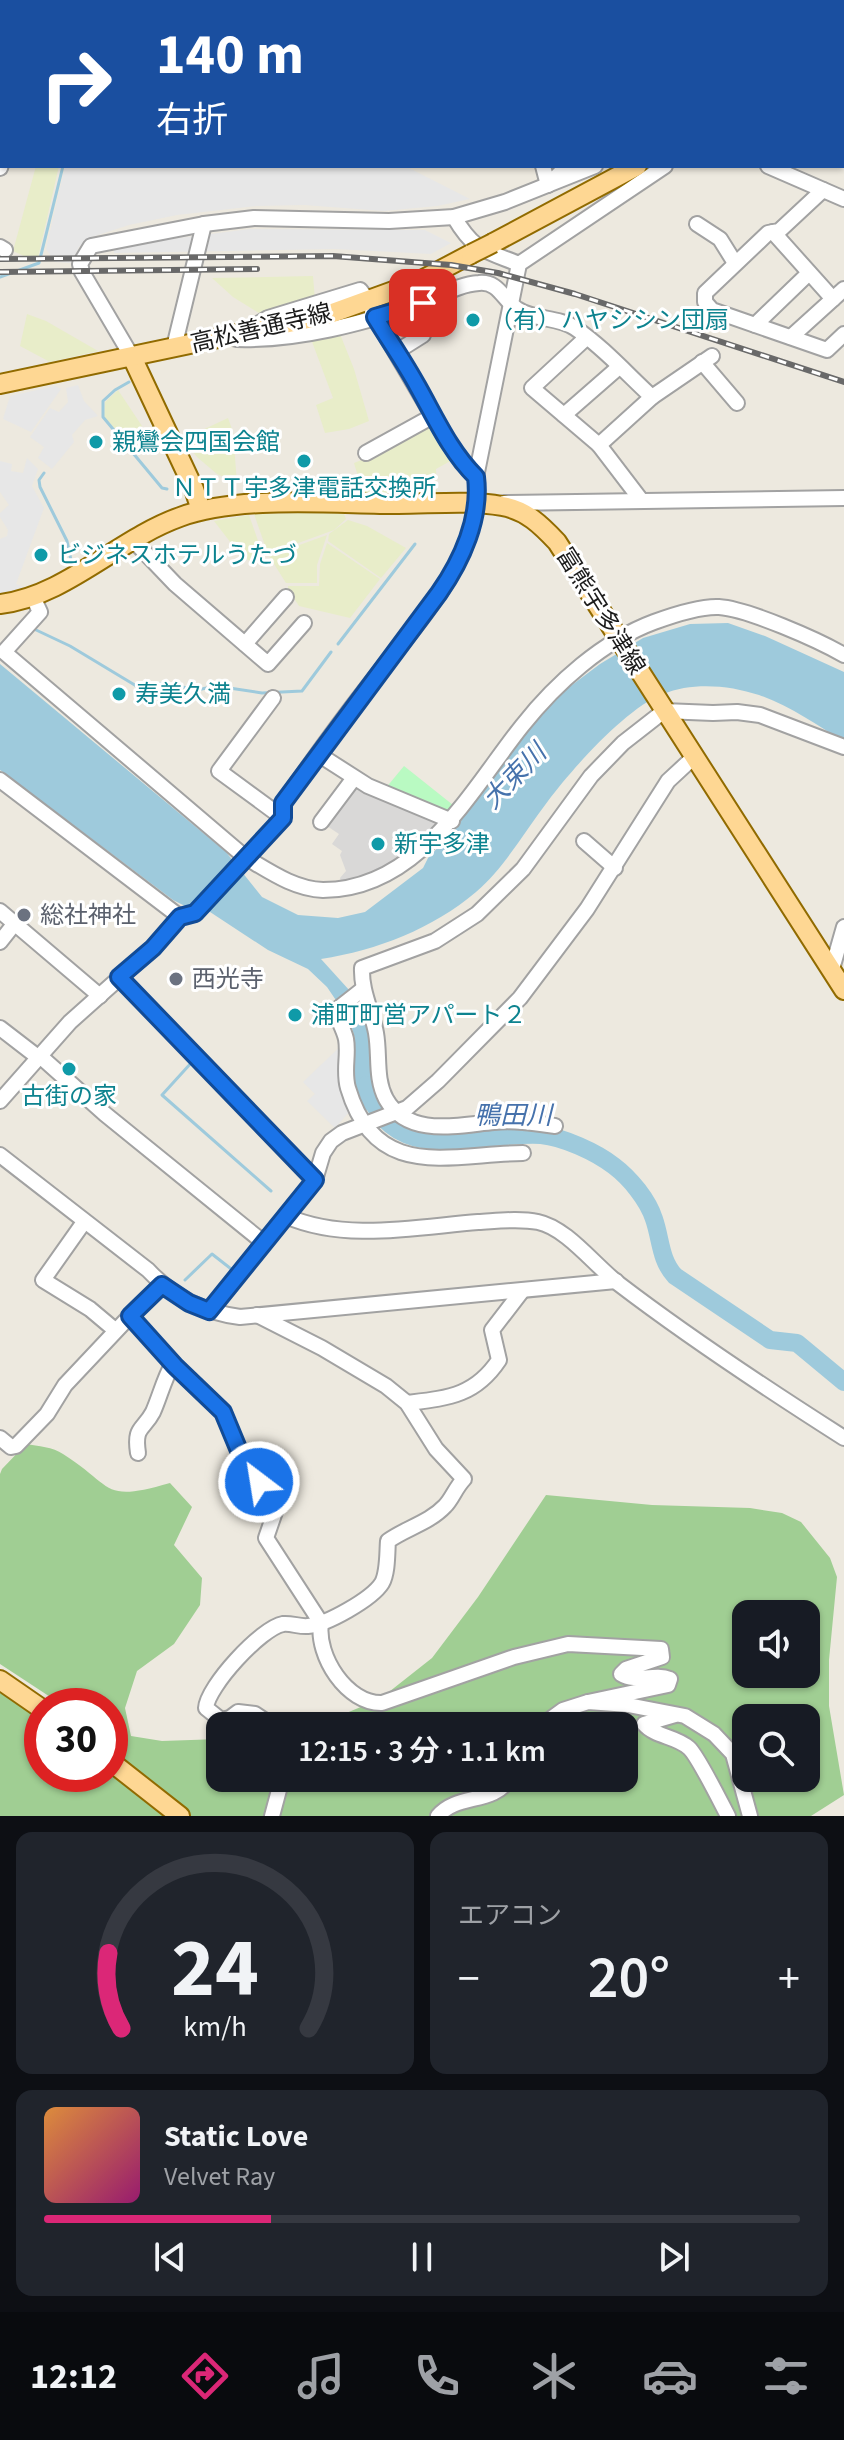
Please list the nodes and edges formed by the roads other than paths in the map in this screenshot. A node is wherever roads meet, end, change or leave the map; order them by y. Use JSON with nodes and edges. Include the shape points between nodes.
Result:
{"nodes":[{"id":1,"x":544,"y":168,"type":"edge"},
{"id":2,"x":565,"y":168,"type":"edge"},
{"id":3,"x":590,"y":168,"type":"edge"},
{"id":4,"x":633,"y":168,"type":"edge"},
{"id":5,"x":662,"y":168,"type":"edge"},
{"id":6,"x":773,"y":168,"type":"edge"},
{"id":7,"x":548,"y":185,"type":"junction"},
{"id":8,"x":823,"y":190,"type":"junction"},
{"id":9,"x":844,"y":199,"type":"edge"},
{"id":10,"x":454,"y":217,"type":"junction"},
{"id":11,"x":204,"y":224,"type":"junction"},
{"id":12,"x":707,"y":225,"type":"dead end"},
{"id":13,"x":773,"y":232,"type":"junction"},
{"id":14,"x":735,"y":263,"type":"junction"},
{"id":15,"x":519,"y":264,"type":"junction"},
{"id":16,"x":809,"y":273,"type":"junction"},
{"id":17,"x":363,"y":294,"type":"dead end"},
{"id":18,"x":838,"y":294,"type":"edge"},
{"id":19,"x":513,"y":305,"type":"junction"},
{"id":20,"x":373,"y":314,"type":"junction"},
{"id":21,"x":755,"y":325,"type":"junction"},
{"id":22,"x":844,"y":334,"type":"edge"},
{"id":23,"x":239,"y":335,"type":"junction"},
{"id":24,"x":423,"y":335,"type":"dead end"},
{"id":25,"x":791,"y":337,"type":"junction"},
{"id":26,"x":586,"y":338,"type":"junction"},
{"id":27,"x":220,"y":339,"type":"junction"},
{"id":28,"x":177,"y":348,"type":"junction"},
{"id":29,"x":396,"y":352,"type":"junction"},
{"id":30,"x":132,"y":357,"type":"junction"},
{"id":31,"x":619,"y":367,"type":"junction"},
{"id":32,"x":0,"y":384,"type":"edge"},
{"id":33,"x":652,"y":397,"type":"junction"},
{"id":34,"x":737,"y":403,"type":"dead end"},
{"id":35,"x":564,"y":415,"type":"junction"},
{"id":36,"x":433,"y":416,"type":"junction"},
{"id":37,"x":599,"y":445,"type":"junction"},
{"id":38,"x":366,"y":453,"type":"dead end"},
{"id":39,"x":476,"y":477,"type":"junction"},
{"id":40,"x":844,"y":498,"type":"edge"},
{"id":41,"x":641,"y":500,"type":"junction"},
{"id":42,"x":477,"y":504,"type":"junction"},
{"id":43,"x":201,"y":510,"type":"junction"},
{"id":44,"x":132,"y":539,"type":"junction"},
{"id":45,"x":33,"y":597,"type":"junction"},
{"id":46,"x":286,"y":597,"type":"dead end"},
{"id":47,"x":0,"y":604,"type":"edge"},
{"id":48,"x":304,"y":623,"type":"dead end"},
{"id":49,"x":620,"y":641,"type":"junction"},
{"id":50,"x":245,"y":644,"type":"junction"},
{"id":51,"x":844,"y":655,"type":"edge"},
{"id":52,"x":273,"y":698,"type":"dead end"},
{"id":53,"x":663,"y":710,"type":"junction"},
{"id":54,"x":844,"y":747,"type":"edge"},
{"id":55,"x":318,"y":754,"type":"junction"},
{"id":56,"x":695,"y":756,"type":"junction"},
{"id":57,"x":354,"y":778,"type":"junction"},
{"id":58,"x":0,"y":780,"type":"edge"},
{"id":59,"x":283,"y":818,"type":"junction"},
{"id":60,"x":452,"y":821,"type":"junction"},
{"id":61,"x":321,"y":822,"type":"dead end"},
{"id":62,"x":584,"y":841,"type":"dead end"},
{"id":63,"x":245,"y":857,"type":"junction"},
{"id":64,"x":615,"y":868,"type":"junction"},
{"id":65,"x":0,"y":911,"type":"edge"},
{"id":66,"x":188,"y":915,"type":"junction"},
{"id":67,"x":15,"y":923,"type":"junction"},
{"id":68,"x":844,"y":927,"type":"edge"},
{"id":69,"x":0,"y":942,"type":"edge"},
{"id":70,"x":832,"y":969,"type":"junction"},
{"id":71,"x":119,"y":977,"type":"junction"},
{"id":72,"x":363,"y":989,"type":"junction"},
{"id":73,"x":844,"y":990,"type":"edge"},
{"id":74,"x":100,"y":996,"type":"junction"},
{"id":75,"x":0,"y":1028,"type":"edge"},
{"id":76,"x":40,"y":1057,"type":"junction"},
{"id":77,"x":0,"y":1101,"type":"edge"},
{"id":78,"x":396,"y":1111,"type":"junction"},
{"id":79,"x":362,"y":1125,"type":"junction"},
{"id":80,"x":555,"y":1126,"type":"dead end"},
{"id":81,"x":523,"y":1153,"type":"dead end"},
{"id":82,"x":0,"y":1155,"type":"edge"},
{"id":83,"x":315,"y":1180,"type":"junction"},
{"id":84,"x":286,"y":1216,"type":"junction"},
{"id":85,"x":84,"y":1222,"type":"junction"},
{"id":86,"x":263,"y":1242,"type":"junction"},
{"id":87,"x":616,"y":1281,"type":"junction"},
{"id":88,"x":162,"y":1285,"type":"junction"},
{"id":89,"x":522,"y":1291,"type":"junction"},
{"id":90,"x":209,"y":1311,"type":"junction"},
{"id":91,"x":257,"y":1315,"type":"junction"},
{"id":92,"x":130,"y":1316,"type":"junction"},
{"id":93,"x":115,"y":1330,"type":"junction"},
{"id":94,"x":173,"y":1363,"type":"junction"},
{"id":95,"x":407,"y":1403,"type":"junction"},
{"id":96,"x":0,"y":1438,"type":"edge"},
{"id":97,"x":844,"y":1438,"type":"edge"},
{"id":98,"x":138,"y":1453,"type":"dead end"},
{"id":99,"x":321,"y":1623,"type":"junction"},
{"id":100,"x":0,"y":1680,"type":"edge"},
{"id":101,"x":24,"y":1697,"type":"edge"},
{"id":102,"x":588,"y":1702,"type":"junction"},
{"id":103,"x":209,"y":1712,"type":"edge"},
{"id":104,"x":560,"y":1712,"type":"edge"},
{"id":105,"x":680,"y":1714,"type":"junction"},
{"id":106,"x":128,"y":1775,"type":"edge"},
{"id":107,"x":278,"y":1792,"type":"edge"},
{"id":108,"x":496,"y":1792,"type":"edge"},
{"id":109,"x":180,"y":1816,"type":"edge"},
{"id":110,"x":272,"y":1816,"type":"edge"},
{"id":111,"x":438,"y":1816,"type":"edge"},
{"id":112,"x":728,"y":1816,"type":"edge"},
{"id":113,"x":750,"y":1816,"type":"edge"}],
"edges":[{"from":1,"to":7,"type":"street"},
{"from":2,"to":7,"type":"street"},
{"from":3,"to":7,"type":"street"},
{"from":4,"to":23,"type":"main road","name":"高松善通寺線","bridge":true,"via":[[418,282],[355,306]]},
{"from":5,"to":15,"type":"street"},
{"from":6,"to":8,"type":"street"},
{"from":7,"to":10,"type":"street"},
{"from":8,"to":9,"type":"street"},
{"from":8,"to":13,"type":"street"},
{"from":10,"to":11,"type":"street","via":[[254,218]]},
{"from":10,"to":15,"type":"street","via":[[478,248]]},
{"from":11,"to":28,"type":"street"},
{"from":11,"to":30,"type":"street","via":[[100,242],[83,256],[82,272]]},
{"from":12,"to":14,"type":"street"},
{"from":13,"to":14,"type":"street"},
{"from":13,"to":16,"type":"street"},
{"from":14,"to":21,"type":"street","via":[[705,293],[705,302],[712,310]]},
{"from":15,"to":19,"type":"street"},
{"from":16,"to":18,"type":"street"},
{"from":16,"to":21,"type":"street"},
{"from":17,"to":23,"type":"street","via":[[360,290],[268,318]]},
{"from":18,"to":25,"type":"street"},
{"from":19,"to":20,"type":"street","via":[[491,285],[480,283]]},
{"from":19,"to":26,"type":"street","via":[[573,326]]},
{"from":19,"to":39,"type":"street"},
{"from":20,"to":27,"type":"street","via":[[292,336]]},
{"from":20,"to":29,"type":"street"},
{"from":21,"to":25,"type":"street"},
{"from":22,"to":25,"type":"street","via":[[827,350]]},
{"from":23,"to":27,"type":"main road","name":"高松善通寺線"},
{"from":24,"to":29,"type":"street"},
{"from":26,"to":31,"type":"street"},
{"from":26,"to":35,"type":"street","via":[[532,388]]},
{"from":27,"to":28,"type":"main road","name":"高松善通寺線"},
{"from":28,"to":30,"type":"main road","name":"高松善通寺線"},
{"from":29,"to":36,"type":"street"},
{"from":30,"to":32,"type":"main road","name":"高松善通寺線"},
{"from":30,"to":43,"type":"main road"},
{"from":31,"to":33,"type":"street"},
{"from":31,"to":35,"type":"street"},
{"from":33,"to":34,"type":"street","via":[[707,359]]},
{"from":33,"to":37,"type":"street"},
{"from":35,"to":37,"type":"street"},
{"from":36,"to":38,"type":"street"},
{"from":36,"to":39,"type":"street"},
{"from":37,"to":41,"type":"street"},
{"from":39,"to":42,"type":"street"},
{"from":40,"to":41,"type":"street"},
{"from":41,"to":42,"type":"street"},
{"from":42,"to":43,"type":"main road","name":"富熊宇多津線","via":[[267,504]]},
{"from":42,"to":49,"type":"main road","name":"富熊宇多津線","via":[[502,506],[534,518],[557,542]]},
{"from":42,"to":55,"type":"street","via":[[453,572]]},
{"from":43,"to":44,"type":"main road","name":"富熊宇多津線"},
{"from":44,"to":45,"type":"main road","name":"富熊宇多津線"},
{"from":44,"to":50,"type":"street"},
{"from":45,"to":47,"type":"main road","name":"富熊宇多津線"},
{"from":45,"to":63,"type":"street","via":[[40,612],[4,652]]},
{"from":46,"to":50,"type":"street"},
{"from":48,"to":50,"type":"street","via":[[268,664]]},
{"from":49,"to":51,"type":"street","via":[[668,617],[719,607]]},
{"from":49,"to":53,"type":"main road","name":"富熊宇多津線"},
{"from":49,"to":60,"type":"street","via":[[563,683],[523,724]]},
{"from":52,"to":59,"type":"street","via":[[219,771]]},
{"from":53,"to":54,"type":"street","via":[[760,715]]},
{"from":53,"to":56,"type":"main road","name":"富熊宇多津線"},
{"from":53,"to":72,"type":"street","via":[[591,776],[523,869],[477,914],[435,941],[362,968]]},
{"from":55,"to":57,"type":"street"},
{"from":55,"to":59,"type":"street","via":[[283,803]]},
{"from":56,"to":64,"type":"street","via":[[668,781]]},
{"from":56,"to":70,"type":"main road","name":"富熊宇多津線"},
{"from":57,"to":60,"type":"street"},
{"from":57,"to":61,"type":"street"},
{"from":58,"to":66,"type":"street"},
{"from":59,"to":63,"type":"street"},
{"from":60,"to":63,"type":"street","via":[[390,871],[340,888],[302,886]]},
{"from":62,"to":64,"type":"street"},
{"from":63,"to":66,"type":"street"},
{"from":64,"to":78,"type":"street","via":[[520,998],[438,1081]]},
{"from":65,"to":67,"type":"street"},
{"from":66,"to":71,"type":"street"},
{"from":67,"to":69,"type":"street"},
{"from":67,"to":74,"type":"street"},
{"from":68,"to":70,"type":"street"},
{"from":70,"to":73,"type":"main road","name":"富熊宇多津線"},
{"from":71,"to":74,"type":"street"},
{"from":71,"to":83,"type":"street"},
{"from":72,"to":78,"type":"street","via":[[376,1035],[377,1072]]},
{"from":72,"to":79,"type":"street","via":[[335,1011],[347,1040],[347,1086]]},
{"from":74,"to":76,"type":"street"},
{"from":75,"to":76,"type":"street"},
{"from":76,"to":77,"type":"street"},
{"from":76,"to":86,"type":"street"},
{"from":78,"to":79,"type":"street"},
{"from":78,"to":80,"type":"street","via":[[432,1127],[523,1121]]},
{"from":79,"to":81,"type":"street","via":[[387,1146],[426,1159]]},
{"from":79,"to":83,"type":"street","via":[[331,1141]]},
{"from":82,"to":85,"type":"street"},
{"from":83,"to":84,"type":"street"},
{"from":84,"to":86,"type":"street"},
{"from":84,"to":87,"type":"street","via":[[304,1224],[370,1231],[539,1222],[558,1230]]},
{"from":85,"to":88,"type":"street"},
{"from":85,"to":93,"type":"street","via":[[43,1280]]},
{"from":86,"to":90,"type":"street"},
{"from":87,"to":89,"type":"street"},
{"from":87,"to":97,"type":"street","via":[[719,1358]]},
{"from":88,"to":90,"type":"street"},
{"from":88,"to":92,"type":"street"},
{"from":89,"to":91,"type":"street"},
{"from":89,"to":95,"type":"street","via":[[492,1330],[499,1360],[475,1388],[444,1399]]},
{"from":90,"to":91,"type":"street"},
{"from":91,"to":95,"type":"street","via":[[322,1348]]},
{"from":92,"to":93,"type":"street"},
{"from":92,"to":94,"type":"street"},
{"from":93,"to":96,"type":"street","via":[[16,1446]]},
{"from":94,"to":98,"type":"street","via":[[152,1414],[139,1428]]},
{"from":94,"to":99,"type":"street","via":[[223,1412],[240,1453],[277,1506],[266,1538]]},
{"from":95,"to":99,"type":"street","via":[[436,1449],[464,1479],[447,1505],[388,1541],[383,1582],[372,1594]]},
{"from":99,"to":102,"type":"street","via":[[328,1666],[369,1704],[568,1644],[661,1649],[662,1657],[621,1674],[633,1680],[662,1676],[670,1679],[668,1685]]},
{"from":99,"to":103,"type":"street","via":[[273,1627],[222,1676],[206,1700]]},
{"from":100,"to":101,"type":"main road"},
{"from":102,"to":104,"type":"street"},
{"from":102,"to":105,"type":"street"},
{"from":105,"to":112,"type":"street","via":[[644,1724],[689,1748]]},
{"from":105,"to":113,"type":"street","via":[[714,1734],[733,1754]]},
{"from":106,"to":109,"type":"main road"},
{"from":107,"to":110,"type":"street"},
{"from":108,"to":111,"type":"street","via":[[462,1801]]}]}
